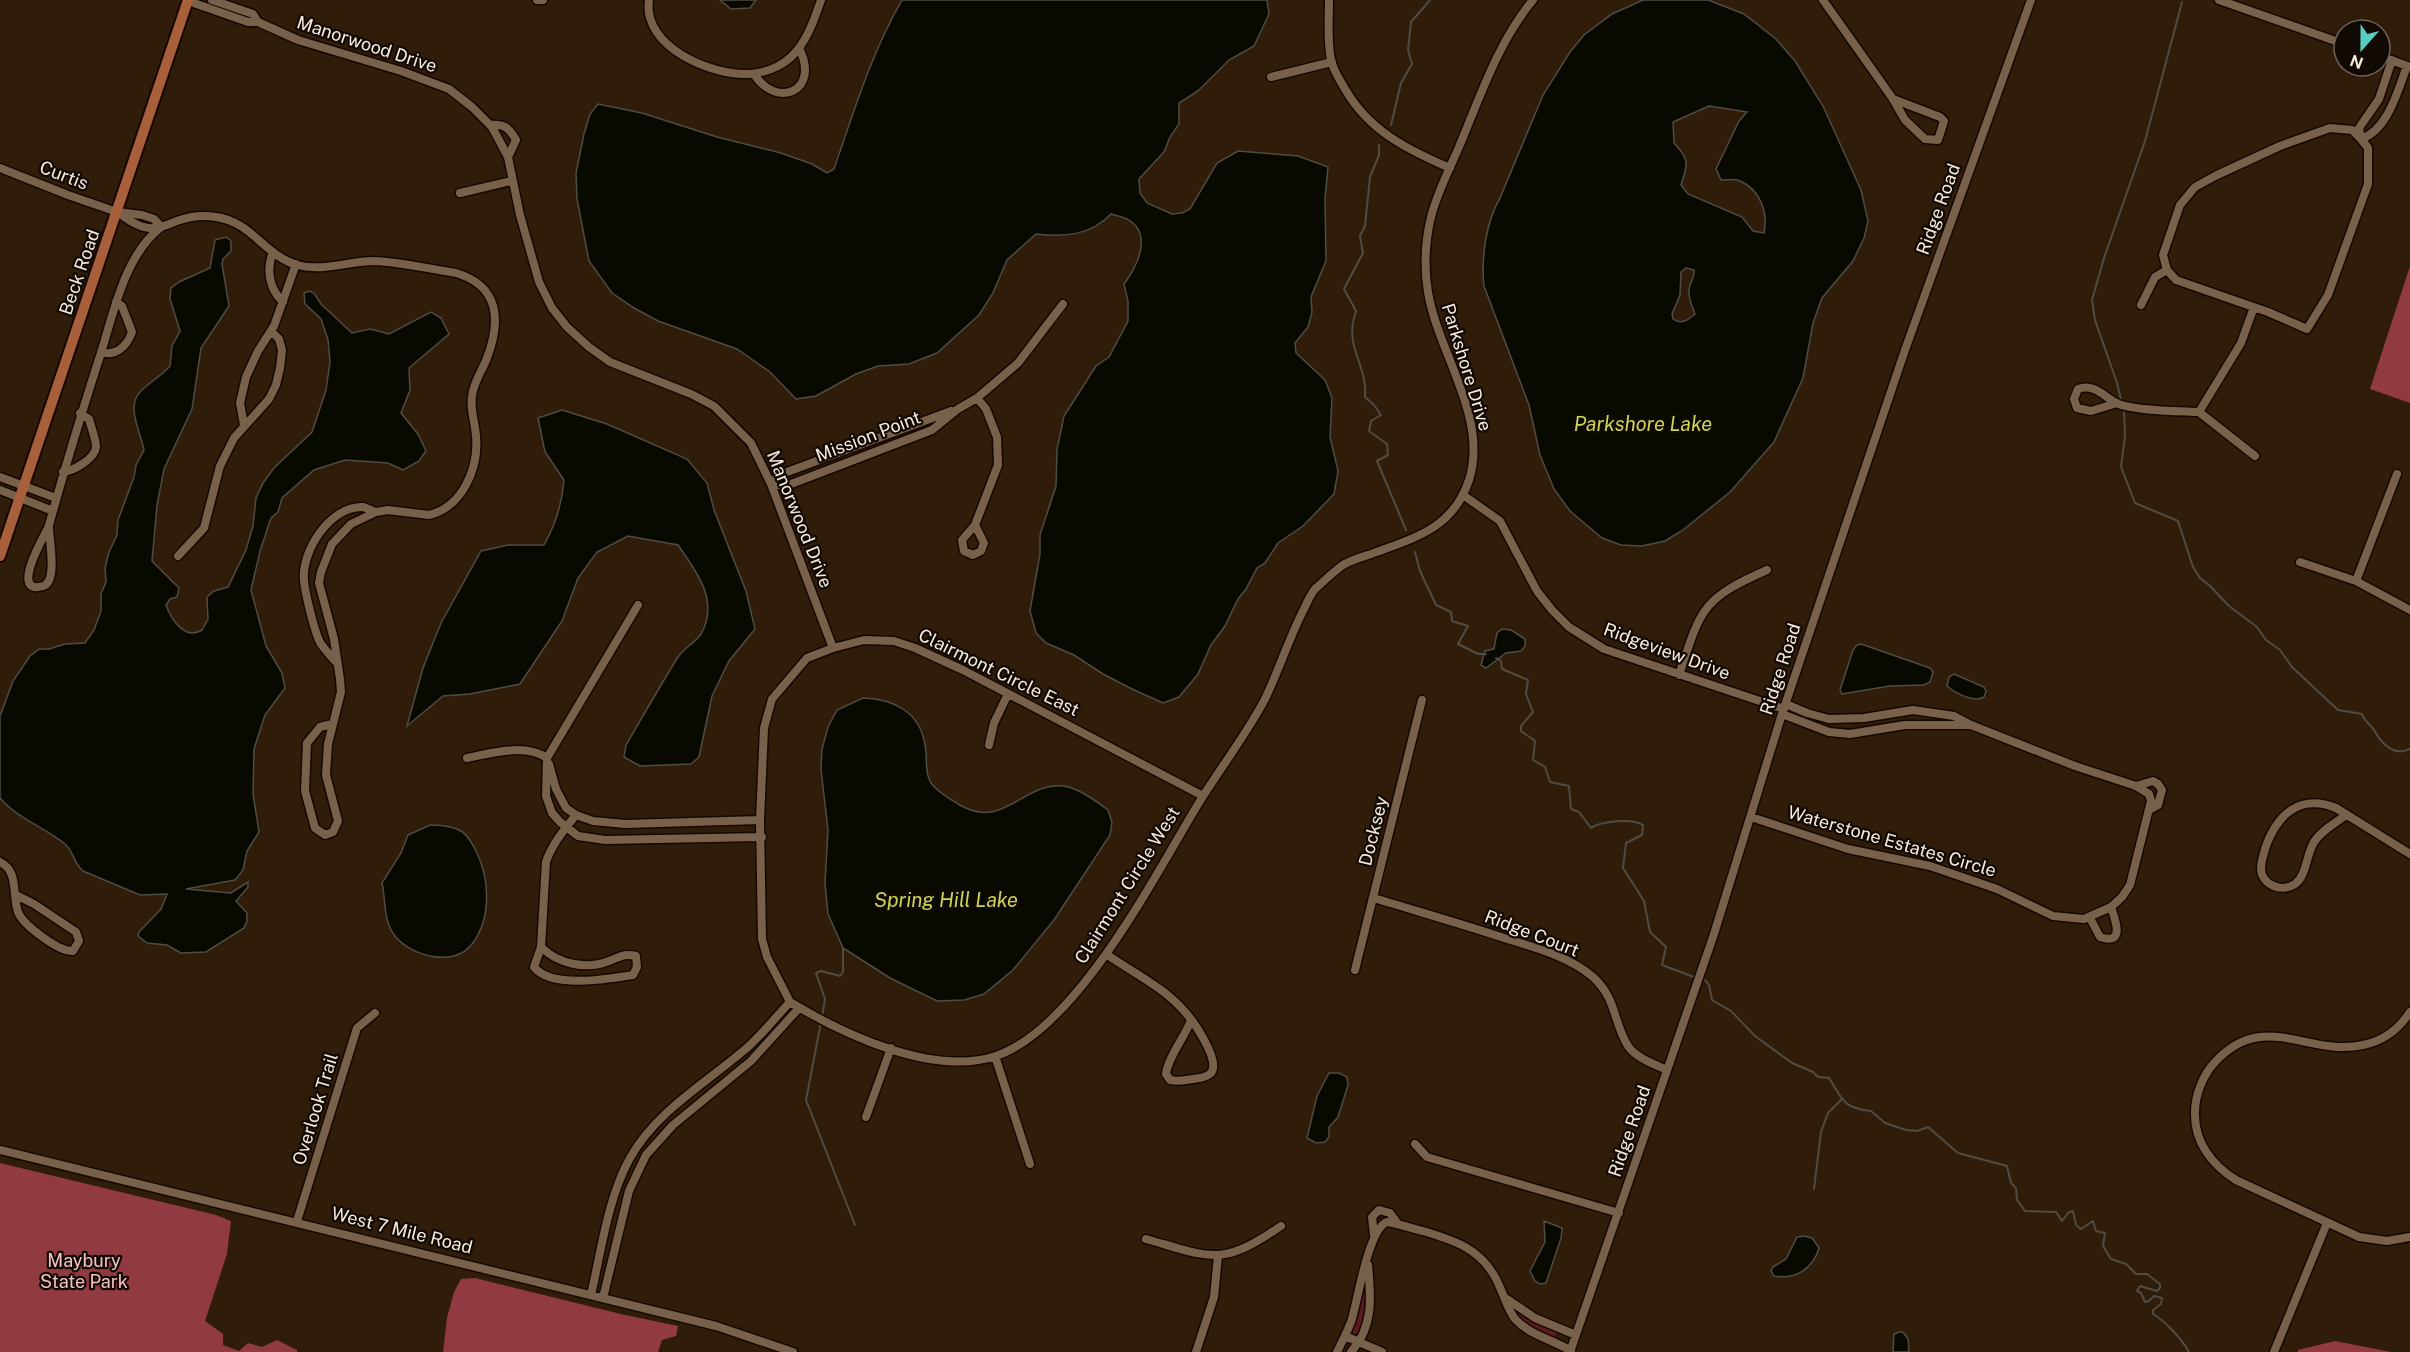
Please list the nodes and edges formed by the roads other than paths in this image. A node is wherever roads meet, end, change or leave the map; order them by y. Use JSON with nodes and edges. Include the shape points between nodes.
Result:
{"nodes":[{"id":1,"x":213,"y":0,"type":"edge"},
{"id":2,"x":537,"y":0,"type":"edge"},
{"id":3,"x":543,"y":0,"type":"edge"},
{"id":4,"x":649,"y":0,"type":"edge"},
{"id":5,"x":821,"y":0,"type":"edge"},
{"id":6,"x":1329,"y":0,"type":"edge"},
{"id":7,"x":1533,"y":0,"type":"edge"},
{"id":8,"x":1823,"y":0,"type":"edge"},
{"id":9,"x":2031,"y":0,"type":"edge"},
{"id":10,"x":2219,"y":0,"type":"edge"},
{"id":11,"x":188,"y":1,"type":"edge"},
{"id":12,"x":258,"y":22,"type":"junction"},
{"id":13,"x":2332,"y":40,"type":"edge"},
{"id":14,"x":799,"y":48,"type":"junction"},
{"id":15,"x":2392,"y":60,"type":"edge"},
{"id":16,"x":1332,"y":62,"type":"junction"},
{"id":17,"x":2409,"y":66,"type":"edge"},
{"id":18,"x":754,"y":74,"type":"junction"},
{"id":19,"x":1270,"y":77,"type":"dead end"},
{"id":20,"x":2386,"y":78,"type":"edge"},
{"id":21,"x":1893,"y":99,"type":"junction"},
{"id":22,"x":490,"y":125,"type":"junction"},
{"id":23,"x":2361,"y":139,"type":"junction"},
{"id":24,"x":508,"y":157,"type":"junction"},
{"id":25,"x":0,"y":168,"type":"edge"},
{"id":26,"x":1450,"y":168,"type":"junction"},
{"id":27,"x":511,"y":181,"type":"junction"},
{"id":28,"x":460,"y":194,"type":"dead end"},
{"id":29,"x":117,"y":212,"type":"junction"},
{"id":30,"x":161,"y":227,"type":"junction"},
{"id":31,"x":273,"y":252,"type":"junction"},
{"id":32,"x":296,"y":264,"type":"junction"},
{"id":33,"x":2167,"y":270,"type":"junction"},
{"id":34,"x":116,"y":302,"type":"junction"},
{"id":35,"x":283,"y":302,"type":"junction"},
{"id":36,"x":1063,"y":304,"type":"dead end"},
{"id":37,"x":2141,"y":305,"type":"dead end"},
{"id":38,"x":2254,"y":307,"type":"junction"},
{"id":39,"x":271,"y":331,"type":"junction"},
{"id":40,"x":101,"y":352,"type":"junction"},
{"id":41,"x":977,"y":398,"type":"junction"},
{"id":42,"x":2117,"y":403,"type":"junction"},
{"id":43,"x":2199,"y":412,"type":"junction"},
{"id":44,"x":80,"y":413,"type":"junction"},
{"id":45,"x":244,"y":425,"type":"junction"},
{"id":46,"x":2255,"y":456,"type":"dead end"},
{"id":47,"x":63,"y":472,"type":"junction"},
{"id":48,"x":2397,"y":474,"type":"dead end"},
{"id":49,"x":0,"y":477,"type":"edge"},
{"id":50,"x":771,"y":484,"type":"junction"},
{"id":51,"x":23,"y":486,"type":"junction"},
{"id":52,"x":0,"y":490,"type":"edge"},
{"id":53,"x":1463,"y":495,"type":"junction"},
{"id":54,"x":19,"y":497,"type":"junction"},
{"id":55,"x":56,"y":498,"type":"junction"},
{"id":56,"x":53,"y":511,"type":"junction"},
{"id":57,"x":376,"y":512,"type":"junction"},
{"id":58,"x":975,"y":525,"type":"dead end"},
{"id":59,"x":49,"y":527,"type":"junction"},
{"id":60,"x":309,"y":554,"type":"junction"},
{"id":61,"x":0,"y":556,"type":"edge"},
{"id":62,"x":178,"y":556,"type":"dead end"},
{"id":63,"x":326,"y":559,"type":"junction"},
{"id":64,"x":2300,"y":562,"type":"dead end"},
{"id":65,"x":1767,"y":570,"type":"dead end"},
{"id":66,"x":2356,"y":581,"type":"junction"},
{"id":67,"x":638,"y":605,"type":"dead end"},
{"id":68,"x":2410,"y":610,"type":"edge"},
{"id":69,"x":833,"y":648,"type":"junction"},
{"id":70,"x":336,"y":662,"type":"junction"},
{"id":71,"x":1679,"y":675,"type":"junction"},
{"id":72,"x":1008,"y":694,"type":"junction"},
{"id":73,"x":1422,"y":700,"type":"dead end"},
{"id":74,"x":1784,"y":709,"type":"junction"},
{"id":75,"x":1889,"y":712,"type":"junction"},
{"id":76,"x":332,"y":724,"type":"junction"},
{"id":77,"x":1971,"y":726,"type":"junction"},
{"id":78,"x":1891,"y":727,"type":"junction"},
{"id":79,"x":989,"y":745,"type":"dead end"},
{"id":80,"x":467,"y":758,"type":"dead end"},
{"id":81,"x":547,"y":758,"type":"junction"},
{"id":82,"x":2136,"y":786,"type":"junction"},
{"id":83,"x":1203,"y":796,"type":"junction"},
{"id":84,"x":2149,"y":810,"type":"junction"},
{"id":85,"x":576,"y":815,"type":"junction"},
{"id":86,"x":2345,"y":816,"type":"junction"},
{"id":87,"x":1751,"y":817,"type":"junction"},
{"id":88,"x":760,"y":820,"type":"junction"},
{"id":89,"x":684,"y":822,"type":"junction"},
{"id":90,"x":638,"y":823,"type":"junction"},
{"id":91,"x":566,"y":828,"type":"junction"},
{"id":92,"x":762,"y":837,"type":"junction"},
{"id":93,"x":684,"y":838,"type":"junction"},
{"id":94,"x":639,"y":839,"type":"junction"},
{"id":95,"x":2410,"y":854,"type":"edge"},
{"id":96,"x":0,"y":862,"type":"edge"},
{"id":97,"x":16,"y":896,"type":"junction"},
{"id":98,"x":1374,"y":898,"type":"junction"},
{"id":99,"x":2111,"y":908,"type":"junction"},
{"id":100,"x":2090,"y":918,"type":"junction"},
{"id":101,"x":541,"y":947,"type":"junction"},
{"id":102,"x":1106,"y":954,"type":"junction"},
{"id":103,"x":1355,"y":970,"type":"dead end"},
{"id":104,"x":790,"y":1002,"type":"junction"},
{"id":105,"x":799,"y":1008,"type":"junction"},
{"id":106,"x":2410,"y":1012,"type":"edge"},
{"id":107,"x":375,"y":1013,"type":"dead end"},
{"id":108,"x":1191,"y":1020,"type":"junction"},
{"id":109,"x":891,"y":1048,"type":"junction"},
{"id":110,"x":995,"y":1056,"type":"junction"},
{"id":111,"x":719,"y":1070,"type":"junction"},
{"id":112,"x":1667,"y":1070,"type":"junction"},
{"id":113,"x":727,"y":1079,"type":"junction"},
{"id":114,"x":866,"y":1117,"type":"dead end"},
{"id":115,"x":648,"y":1132,"type":"junction"},
{"id":116,"x":658,"y":1140,"type":"junction"},
{"id":117,"x":1415,"y":1144,"type":"dead end"},
{"id":118,"x":0,"y":1149,"type":"edge"},
{"id":119,"x":1030,"y":1164,"type":"dead end"},
{"id":120,"x":612,"y":1207,"type":"junction"},
{"id":121,"x":624,"y":1210,"type":"junction"},
{"id":122,"x":1619,"y":1213,"type":"junction"},
{"id":123,"x":297,"y":1221,"type":"junction"},
{"id":124,"x":2327,"y":1223,"type":"junction"},
{"id":125,"x":1398,"y":1224,"type":"junction"},
{"id":126,"x":1281,"y":1226,"type":"dead end"},
{"id":127,"x":1374,"y":1236,"type":"junction"},
{"id":128,"x":2410,"y":1237,"type":"edge"},
{"id":129,"x":1146,"y":1239,"type":"dead end"},
{"id":130,"x":1218,"y":1256,"type":"junction"},
{"id":131,"x":1367,"y":1261,"type":"junction"},
{"id":132,"x":591,"y":1295,"type":"junction"},
{"id":133,"x":603,"y":1298,"type":"junction"},
{"id":134,"x":1506,"y":1299,"type":"junction"},
{"id":135,"x":1576,"y":1335,"type":"junction"},
{"id":136,"x":1345,"y":1336,"type":"junction"},
{"id":137,"x":1359,"y":1341,"type":"junction"},
{"id":138,"x":794,"y":1352,"type":"edge"},
{"id":139,"x":1196,"y":1352,"type":"edge"},
{"id":140,"x":1337,"y":1352,"type":"edge"},
{"id":141,"x":1351,"y":1352,"type":"edge"},
{"id":142,"x":1382,"y":1352,"type":"edge"},
{"id":143,"x":1571,"y":1352,"type":"edge"},
{"id":144,"x":2274,"y":1352,"type":"edge"}],
"edges":[{"from":1,"to":12,"type":"street","name":"Manorwood Drive","via":[[253,14]]},
{"from":2,"to":3,"type":"street"},
{"from":4,"to":18,"type":"street","via":[[658,34],[677,54],[738,74]]},
{"from":5,"to":14,"type":"street"},
{"from":6,"to":16,"type":"street"},
{"from":7,"to":26,"type":"street","name":"Parkshore Drive","via":[[1503,45]]},
{"from":8,"to":21,"type":"street"},
{"from":9,"to":74,"type":"street","name":"Ridge Road","via":[[1905,350]]},
{"from":10,"to":13,"type":"street"},
{"from":11,"to":12,"type":"street","name":"Manorwood Drive"},
{"from":11,"to":29,"type":"main road","name":"Beck Road"},
{"from":12,"to":22,"type":"street","name":"Manorwood Drive","via":[[298,40],[448,89]]},
{"from":14,"to":18,"type":"street","via":[[779,65]]},
{"from":14,"to":18,"type":"street","via":[[806,67],[805,77],[790,93],[777,93],[759,83]]},
{"from":15,"to":17,"type":"street"},
{"from":16,"to":19,"type":"street"},
{"from":16,"to":26,"type":"street","via":[[1351,100],[1371,124]]},
{"from":17,"to":23,"type":"street","via":[[2392,106],[2372,135]]},
{"from":20,"to":23,"type":"street","via":[[2379,99],[2359,128]]},
{"from":21,"to":21,"type":"street","via":[[1918,134],[1938,140],[1944,121],[1940,117]]},
{"from":22,"to":24,"type":"street","name":"Manorwood Drive"},
{"from":22,"to":24,"type":"street","name":"Manorwood Drive","via":[[510,128],[516,140]]},
{"from":23,"to":33,"type":"street","via":[[2348,129],[2330,128],[2280,146],[2195,187],[2176,215],[2163,255]]},
{"from":23,"to":38,"type":"street","via":[[2368,148],[2368,184],[2328,295],[2307,329]]},
{"from":24,"to":27,"type":"street","name":"Manorwood Drive"},
{"from":25,"to":29,"type":"street","name":"Curtis"},
{"from":26,"to":53,"type":"street","name":"Parkshore Drive","via":[[1432,214],[1425,252],[1432,310],[1472,427],[1472,467]]},
{"from":27,"to":28,"type":"street"},
{"from":27,"to":50,"type":"street","name":"Manorwood Drive","via":[[539,282],[567,327],[610,362],[714,406],[751,443]]},
{"from":29,"to":30,"type":"street","name":"Curtis","via":[[142,214]]},
{"from":29,"to":51,"type":"main road","name":"Beck Road"},
{"from":30,"to":31,"type":"street","via":[[193,217],[226,219],[245,227]]},
{"from":30,"to":34,"type":"street","via":[[135,260]]},
{"from":31,"to":32,"type":"street"},
{"from":31,"to":35,"type":"street","via":[[268,263],[273,292]]},
{"from":32,"to":35,"type":"street"},
{"from":32,"to":57,"type":"street","via":[[322,267],[375,261],[456,273],[479,285],[492,304],[495,329],[471,398],[476,449],[465,487],[450,507],[435,514]]},
{"from":33,"to":37,"type":"street","via":[[2155,277]]},
{"from":33,"to":38,"type":"street","via":[[2176,280]]},
{"from":34,"to":40,"type":"street"},
{"from":34,"to":40,"type":"street","via":[[122,306],[132,332],[117,352]]},
{"from":35,"to":39,"type":"street"},
{"from":36,"to":41,"type":"street","name":"Mission Point","via":[[1018,363]]},
{"from":38,"to":43,"type":"street","via":[[2241,343]]},
{"from":39,"to":45,"type":"street","via":[[251,364],[242,390]]},
{"from":39,"to":45,"type":"street","via":[[277,335],[282,350],[276,385],[251,422]]},
{"from":40,"to":44,"type":"street"},
{"from":41,"to":50,"type":"street","name":"Mission Point","via":[[932,430],[786,486]]},
{"from":41,"to":58,"type":"street","via":[[986,409],[996,436],[998,465]]},
{"from":42,"to":42,"type":"street","via":[[2089,388],[2078,389],[2074,399],[2077,408],[2086,411]]},
{"from":42,"to":43,"type":"street"},
{"from":43,"to":46,"type":"street"},
{"from":44,"to":47,"type":"street"},
{"from":44,"to":47,"type":"street","via":[[89,419],[96,448],[75,471]]},
{"from":45,"to":62,"type":"street","via":[[220,465],[204,528]]},
{"from":47,"to":55,"type":"street"},
{"from":48,"to":66,"type":"street"},
{"from":49,"to":51,"type":"street"},
{"from":50,"to":69,"type":"street","name":"Manorwood Drive"},
{"from":51,"to":54,"type":"main road","name":"Beck Road"},
{"from":51,"to":55,"type":"street"},
{"from":52,"to":54,"type":"street"},
{"from":53,"to":71,"type":"street","name":"Ridgeview Drive","via":[[1500,521],[1537,591],[1569,627],[1604,649]]},
{"from":53,"to":83,"type":"street","name":"Parkshore Drive","via":[[1431,530],[1345,564],[1315,589],[1263,701]]},
{"from":54,"to":56,"type":"street"},
{"from":54,"to":61,"type":"main road","name":"Beck Road"},
{"from":55,"to":56,"type":"street"},
{"from":56,"to":59,"type":"street"},
{"from":57,"to":60,"type":"street","via":[[364,507],[338,515],[325,527]]},
{"from":57,"to":63,"type":"street","via":[[340,534]]},
{"from":59,"to":59,"type":"street","via":[[36,547],[28,575],[33,585],[41,587],[48,584],[52,575]]},
{"from":60,"to":63,"type":"street"},
{"from":60,"to":70,"type":"street","via":[[304,568],[309,602],[320,643]]},
{"from":63,"to":70,"type":"street","via":[[319,583]]},
{"from":64,"to":66,"type":"street"},
{"from":65,"to":71,"type":"street","via":[[1727,589],[1706,608],[1694,629]]},
{"from":66,"to":68,"type":"street"},
{"from":67,"to":81,"type":"street"},
{"from":69,"to":72,"type":"street","name":"Clairmont Circle East","via":[[864,640],[894,641],[954,665]]},
{"from":69,"to":88,"type":"street","name":"Clairmont Circle East","via":[[807,658],[772,699],[764,728]]},
{"from":70,"to":76,"type":"street","via":[[341,692]]},
{"from":71,"to":74,"type":"street","name":"Ridgeview Drive"},
{"from":72,"to":79,"type":"street"},
{"from":72,"to":83,"type":"street","name":"Clairmont Circle East"},
{"from":73,"to":98,"type":"street","name":"Docksey"},
{"from":74,"to":75,"type":"street","name":"Waterstone Estates Circle","via":[[1829,719],[1864,718]]},
{"from":74,"to":78,"type":"street","name":"Waterstone Estates Circle","via":[[1829,732],[1850,734]]},
{"from":74,"to":87,"type":"street","name":"Ridge Road"},
{"from":75,"to":77,"type":"street","name":"Waterstone Estates Circle","via":[[1929,711],[1954,716]]},
{"from":75,"to":78,"type":"street"},
{"from":76,"to":76,"type":"street","via":[[320,727],[307,743],[305,791],[315,828],[326,835],[333,832],[338,821],[326,775]]},
{"from":77,"to":78,"type":"street","name":"Waterstone Estates Circle"},
{"from":77,"to":82,"type":"street","name":"Waterstone Estates Circle"},
{"from":80,"to":81,"type":"street","via":[[522,750]]},
{"from":81,"to":85,"type":"street","via":[[561,799]]},
{"from":81,"to":91,"type":"street","via":[[546,796],[552,813]]},
{"from":82,"to":84,"type":"street","via":[[2149,794]]},
{"from":82,"to":84,"type":"street","name":"Waterstone Estates Circle","via":[[2153,781],[2162,790],[2158,805]]},
{"from":83,"to":102,"type":"street","name":"Clairmont Circle West"},
{"from":84,"to":99,"type":"street","name":"Waterstone Estates Circle","via":[[2130,885]]},
{"from":85,"to":90,"type":"street","via":[[593,821]]},
{"from":85,"to":91,"type":"street"},
{"from":86,"to":86,"type":"street","via":[[2336,808],[2319,803],[2283,815],[2262,857],[2262,873],[2268,883],[2285,888],[2295,884],[2314,842]]},
{"from":86,"to":95,"type":"street"},
{"from":87,"to":100,"type":"street","name":"Waterstone Estates Circle","via":[[1860,852],[1930,866],[1997,889],[2054,916]]},
{"from":87,"to":112,"type":"street","name":"Ridge Road"},
{"from":88,"to":89,"type":"street"},
{"from":88,"to":92,"type":"street","name":"Clairmont Circle East"},
{"from":89,"to":90,"type":"street"},
{"from":89,"to":93,"type":"street"},
{"from":90,"to":94,"type":"street"},
{"from":91,"to":94,"type":"street","via":[[587,838]]},
{"from":91,"to":101,"type":"street","via":[[549,853],[545,870]]},
{"from":92,"to":93,"type":"street"},
{"from":92,"to":104,"type":"street","name":"Clairmont Circle East","via":[[762,939]]},
{"from":93,"to":94,"type":"street"},
{"from":96,"to":97,"type":"street","via":[[11,871]]},
{"from":97,"to":97,"type":"street","via":[[19,914],[35,930],[60,949],[73,951],[79,941],[76,932]]},
{"from":98,"to":103,"type":"street","name":"Docksey"},
{"from":98,"to":112,"type":"street","name":"Ridge Court","via":[[1532,947],[1580,968],[1595,979],[1610,999],[1628,1046]]},
{"from":99,"to":100,"type":"street","name":"Waterstone Estates Circle"},
{"from":99,"to":100,"type":"street","via":[[2118,925],[2115,936],[2100,937]]},
{"from":101,"to":101,"type":"street","via":[[534,967],[555,978],[603,981],[633,975],[637,967],[636,956],[626,953],[607,962],[582,964],[553,958]]},
{"from":102,"to":108,"type":"street","via":[[1166,994]]},
{"from":102,"to":110,"type":"street","name":"Clairmont Circle West","via":[[1049,1020],[1015,1047]]},
{"from":104,"to":105,"type":"street","name":"Clairmont Circle West"},
{"from":104,"to":111,"type":"street","via":[[750,1045]]},
{"from":105,"to":109,"type":"street","name":"Clairmont Circle West","via":[[838,1029]]},
{"from":105,"to":113,"type":"street","via":[[752,1061]]},
{"from":106,"to":124,"type":"street","via":[[2392,1032],[2363,1045],[2337,1047],[2272,1035],[2244,1041],[2219,1057],[2201,1084],[2194,1112],[2198,1133],[2219,1168]]},
{"from":107,"to":123,"type":"street","name":"Overlook Trail","via":[[357,1028]]},
{"from":108,"to":108,"type":"street","via":[[1209,1047],[1214,1067],[1205,1077],[1170,1080],[1167,1067]]},
{"from":109,"to":110,"type":"street","name":"Clairmont Circle West","via":[[944,1061]]},
{"from":109,"to":114,"type":"street"},
{"from":110,"to":119,"type":"street"},
{"from":111,"to":113,"type":"street"},
{"from":111,"to":115,"type":"street","via":[[664,1114]]},
{"from":112,"to":122,"type":"street","name":"Ridge Road"},
{"from":113,"to":116,"type":"street"},
{"from":115,"to":116,"type":"street"},
{"from":115,"to":120,"type":"street","via":[[628,1161]]},
{"from":116,"to":121,"type":"street","via":[[638,1170]]},
{"from":117,"to":122,"type":"street","via":[[1427,1157]]},
{"from":118,"to":123,"type":"street","name":"West 7 Mile Road"},
{"from":120,"to":121,"type":"street"},
{"from":120,"to":132,"type":"street"},
{"from":121,"to":133,"type":"street"},
{"from":122,"to":135,"type":"street","name":"Ridge Road"},
{"from":123,"to":132,"type":"street","name":"West 7 Mile Road"},
{"from":124,"to":128,"type":"street","via":[[2375,1241]]},
{"from":124,"to":144,"type":"street"},
{"from":125,"to":127,"type":"street","via":[[1382,1224]]},
{"from":125,"to":127,"type":"street","via":[[1389,1213],[1379,1210],[1372,1217]]},
{"from":125,"to":134,"type":"street","via":[[1470,1249],[1486,1263]]},
{"from":126,"to":130,"type":"street","via":[[1247,1248]]},
{"from":127,"to":131,"type":"street"},
{"from":129,"to":130,"type":"street"},
{"from":130,"to":139,"type":"street","via":[[1214,1297]]},
{"from":131,"to":136,"type":"street"},
{"from":131,"to":137,"type":"street","via":[[1370,1311]]},
{"from":132,"to":133,"type":"street","name":"West 7 Mile Road"},
{"from":133,"to":138,"type":"street","name":"West 7 Mile Road","via":[[716,1326]]},
{"from":134,"to":135,"type":"street","via":[[1535,1318]]},
{"from":134,"to":143,"type":"street","via":[[1511,1313],[1528,1330]]},
{"from":135,"to":143,"type":"street","name":"Ridge Road"},
{"from":136,"to":137,"type":"street"},
{"from":136,"to":140,"type":"street"},
{"from":137,"to":141,"type":"street"},
{"from":137,"to":142,"type":"street"}]}
